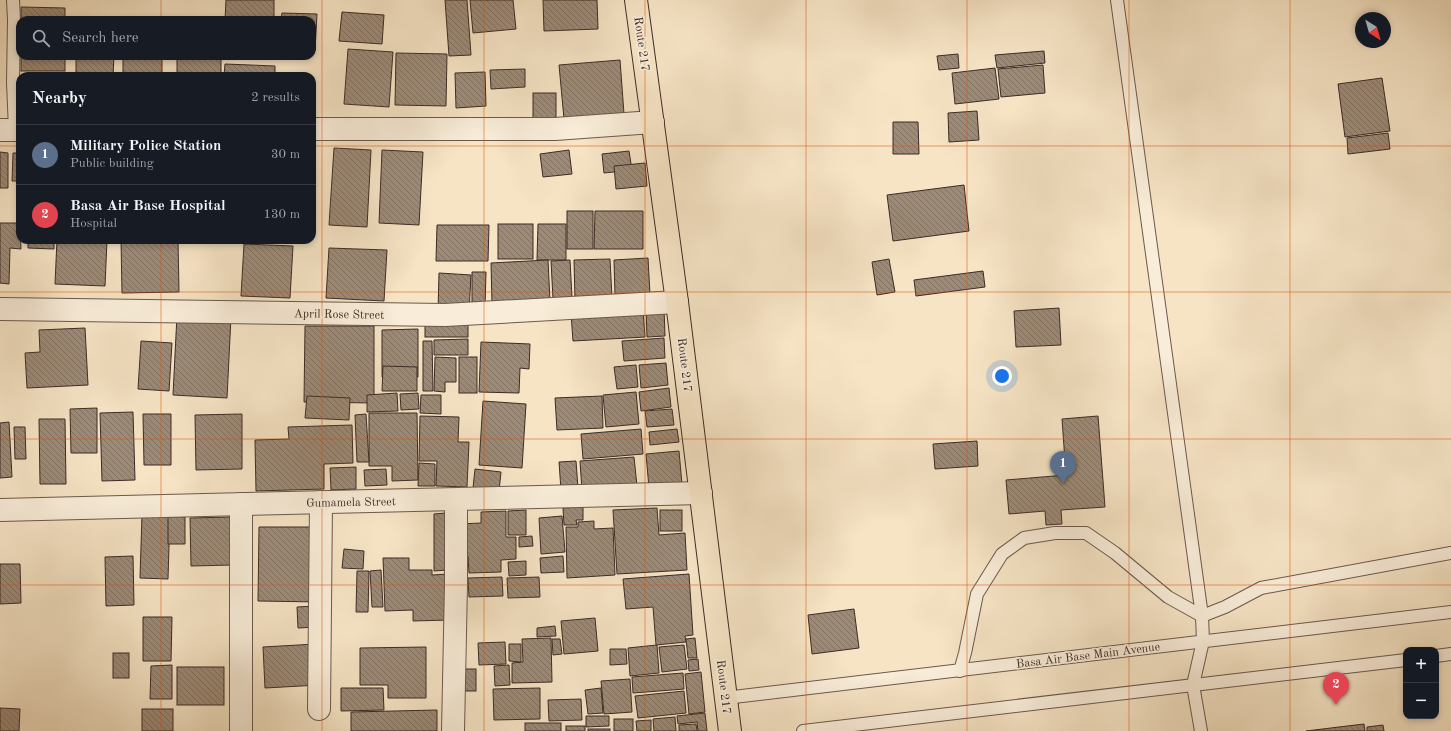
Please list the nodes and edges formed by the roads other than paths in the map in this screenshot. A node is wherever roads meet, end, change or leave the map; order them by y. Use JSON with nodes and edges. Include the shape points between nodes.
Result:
{"nodes":[{"id":1,"x":13,"y":0,"type":"edge"},
{"id":2,"x":636,"y":0,"type":"edge"},
{"id":3,"x":1117,"y":0,"type":"edge"},
{"id":4,"x":653,"y":122,"type":"junction"},
{"id":5,"x":12,"y":130,"type":"edge"},
{"id":6,"x":316,"y":130,"type":"edge"},
{"id":7,"x":677,"y":302,"type":"junction"},
{"id":8,"x":0,"y":309,"type":"edge"},
{"id":9,"x":701,"y":493,"type":"junction"},
{"id":10,"x":456,"y":500,"type":"junction"},
{"id":11,"x":321,"y":502,"type":"junction"},
{"id":12,"x":241,"y":504,"type":"junction"},
{"id":13,"x":0,"y":510,"type":"edge"},
{"id":14,"x":1451,"y":553,"type":"edge"},
{"id":15,"x":1451,"y":612,"type":"edge"},
{"id":16,"x":1202,"y":616,"type":"junction"},
{"id":17,"x":1203,"y":641,"type":"junction"},
{"id":18,"x":1451,"y":654,"type":"edge"},
{"id":19,"x":1439,"y":656,"type":"edge"},
{"id":20,"x":1403,"y":660,"type":"edge"},
{"id":21,"x":960,"y":671,"type":"junction"},
{"id":22,"x":1193,"y":685,"type":"junction"},
{"id":23,"x":725,"y":698,"type":"junction"},
{"id":24,"x":319,"y":708,"type":"dead end"},
{"id":25,"x":241,"y":731,"type":"edge"},
{"id":26,"x":453,"y":731,"type":"edge"},
{"id":27,"x":730,"y":731,"type":"edge"},
{"id":28,"x":803,"y":731,"type":"edge"},
{"id":29,"x":1201,"y":731,"type":"edge"}],
"edges":[{"from":1,"to":5,"type":"lane"},
{"from":2,"to":4,"type":"main road","name":"Route 217"},
{"from":3,"to":16,"type":"lane"},
{"from":4,"to":6,"type":"street","via":[[554,129]]},
{"from":4,"to":7,"type":"main road","name":"Route 217"},
{"from":7,"to":8,"type":"street","name":"April Rose Street","via":[[445,315]]},
{"from":7,"to":9,"type":"main road","name":"Route 217"},
{"from":9,"to":10,"type":"street","name":"Gumamela Street"},
{"from":9,"to":23,"type":"main road","name":"Route 217"},
{"from":10,"to":11,"type":"street","name":"Gumamela Street"},
{"from":10,"to":26,"type":"street"},
{"from":11,"to":12,"type":"street","name":"Gumamela Street"},
{"from":11,"to":24,"type":"street"},
{"from":12,"to":13,"type":"street","name":"Gumamela Street"},
{"from":12,"to":25,"type":"street"},
{"from":14,"to":16,"type":"lane","via":[[1260,588]]},
{"from":15,"to":17,"type":"lane","name":"Basa Air Base Main Avenue"},
{"from":16,"to":17,"type":"lane"},
{"from":16,"to":21,"type":"lane","via":[[1168,597],[1115,553],[1086,533],[1055,533],[1024,538],[1002,554],[977,594]]},
{"from":17,"to":21,"type":"lane","name":"Basa Air Base Main Avenue"},
{"from":17,"to":22,"type":"lane"},
{"from":18,"to":19,"type":"lane"},
{"from":20,"to":22,"type":"lane"},
{"from":21,"to":23,"type":"lane","name":"Basa Air Base Main Avenue"},
{"from":22,"to":28,"type":"lane"},
{"from":22,"to":29,"type":"lane"},
{"from":23,"to":27,"type":"main road","name":"Route 217"}]}
